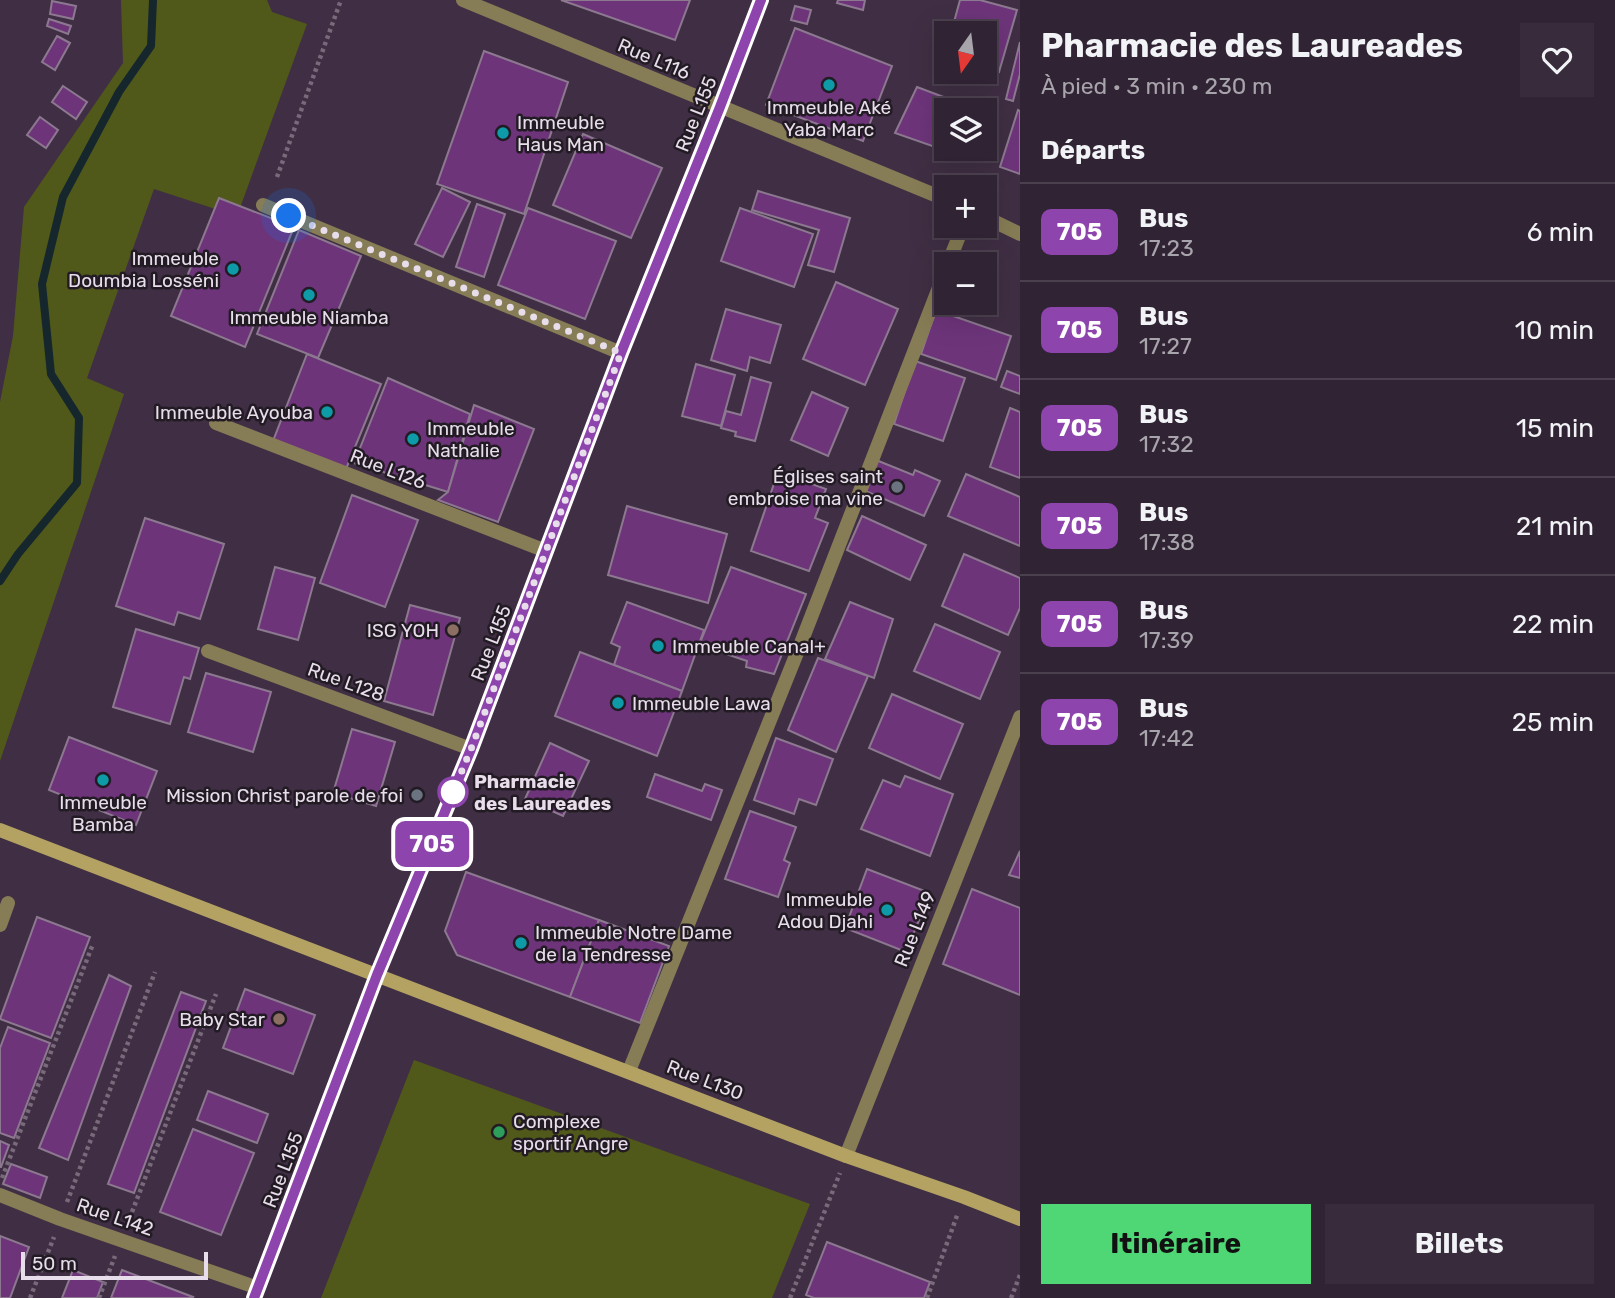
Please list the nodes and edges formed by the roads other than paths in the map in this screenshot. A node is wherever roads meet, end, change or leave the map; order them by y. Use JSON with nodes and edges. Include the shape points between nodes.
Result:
{"nodes":[{"id":1,"x":463,"y":0,"type":"edge"},
{"id":2,"x":761,"y":0,"type":"edge"},
{"id":3,"x":720,"y":107,"type":"junction"},
{"id":4,"x":934,"y":195,"type":"edge"},
{"id":5,"x":263,"y":205,"type":"dead end"},
{"id":6,"x":997,"y":223,"type":"edge"},
{"id":7,"x":1020,"y":234,"type":"edge"},
{"id":8,"x":934,"y":300,"type":"edge"},
{"id":9,"x":621,"y":353,"type":"junction"},
{"id":10,"x":216,"y":423,"type":"dead end"},
{"id":11,"x":546,"y":551,"type":"junction"},
{"id":12,"x":208,"y":651,"type":"dead end"},
{"id":13,"x":1020,"y":717,"type":"edge"},
{"id":14,"x":471,"y":749,"type":"junction"},
{"id":15,"x":0,"y":830,"type":"edge"},
{"id":16,"x":8,"y":902,"type":"dead end"},
{"id":17,"x":0,"y":925,"type":"edge"},
{"id":18,"x":377,"y":975,"type":"junction"},
{"id":19,"x":629,"y":1071,"type":"junction"},
{"id":20,"x":846,"y":1156,"type":"junction"},
{"id":21,"x":0,"y":1195,"type":"edge"},
{"id":22,"x":1020,"y":1219,"type":"edge"},
{"id":23,"x":256,"y":1293,"type":"edge"}],
"edges":[{"from":1,"to":3,"type":"street","name":"Rue L116"},
{"from":2,"to":3,"type":"street","name":"Rue L155"},
{"from":3,"to":4,"type":"street","name":"Rue L116"},
{"from":3,"to":9,"type":"street","name":"Rue L155"},
{"from":5,"to":9,"type":"street"},
{"from":6,"to":7,"type":"street"},
{"from":8,"to":19,"type":"street"},
{"from":9,"to":11,"type":"street","name":"Rue L155"},
{"from":10,"to":11,"type":"street","name":"Rue L126"},
{"from":11,"to":14,"type":"street","name":"Rue L155"},
{"from":12,"to":14,"type":"street","name":"Rue L128"},
{"from":13,"to":20,"type":"street","name":"Rue L149"},
{"from":14,"to":18,"type":"street","name":"Rue L155"},
{"from":15,"to":18,"type":"street","name":"Rue L130"},
{"from":16,"to":17,"type":"street"},
{"from":18,"to":19,"type":"street","name":"Rue L130"},
{"from":18,"to":23,"type":"street","name":"Rue L155"},
{"from":19,"to":20,"type":"street","name":"Rue L130"},
{"from":20,"to":22,"type":"street","name":"Rue L130"},
{"from":21,"to":23,"type":"street","name":"Rue L142"}]}
